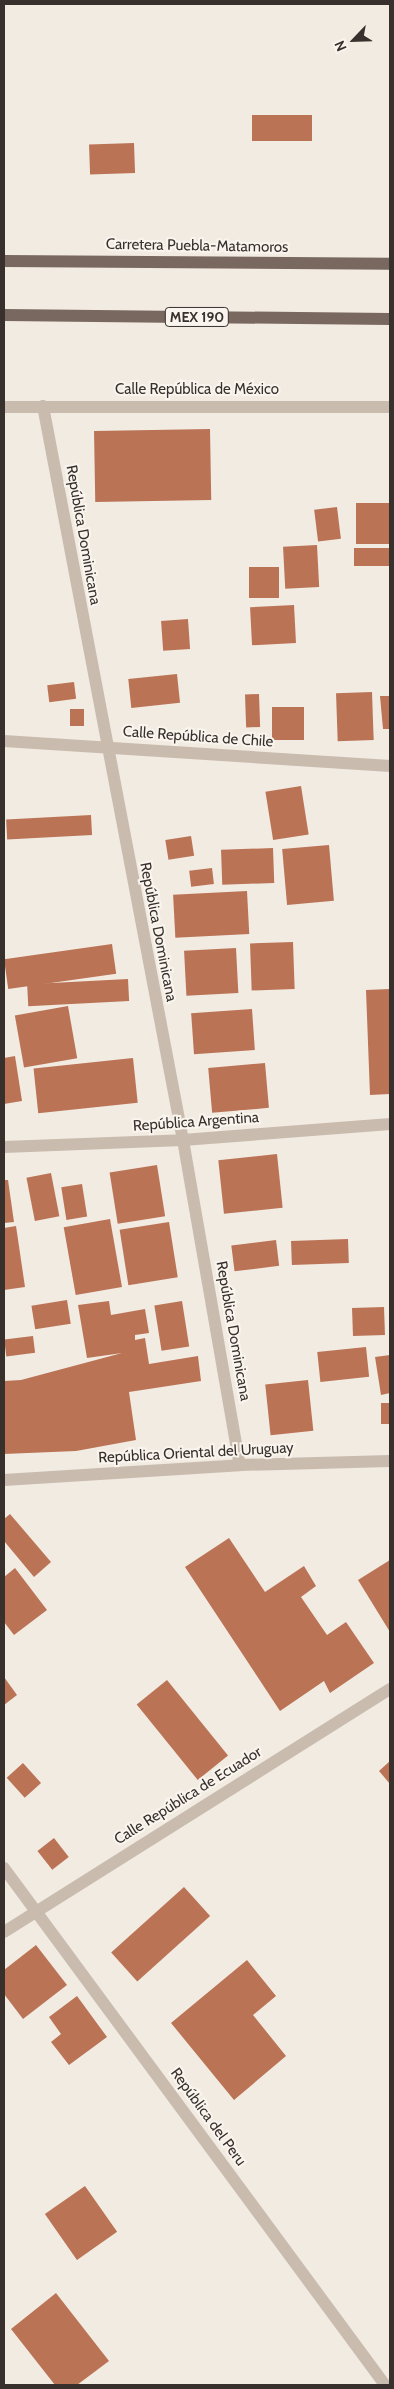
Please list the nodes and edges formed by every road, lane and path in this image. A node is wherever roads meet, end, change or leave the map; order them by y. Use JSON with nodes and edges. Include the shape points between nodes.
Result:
{"nodes":[{"id":1,"x":4,"y":261,"type":"edge"},
{"id":2,"x":390,"y":264,"type":"edge"},
{"id":3,"x":4,"y":315,"type":"edge"},
{"id":4,"x":390,"y":319,"type":"edge"},
{"id":5,"x":43,"y":406,"type":"junction"},
{"id":6,"x":4,"y":407,"type":"edge"},
{"id":7,"x":390,"y":407,"type":"edge"},
{"id":8,"x":4,"y":741,"type":"edge"},
{"id":9,"x":106,"y":748,"type":"junction"},
{"id":10,"x":390,"y":766,"type":"edge"},
{"id":11,"x":390,"y":1124,"type":"edge"},
{"id":12,"x":183,"y":1140,"type":"junction"},
{"id":13,"x":4,"y":1147,"type":"edge"},
{"id":14,"x":390,"y":1461,"type":"edge"},
{"id":15,"x":240,"y":1465,"type":"junction"},
{"id":16,"x":4,"y":1480,"type":"edge"},
{"id":17,"x":390,"y":1689,"type":"edge"},
{"id":18,"x":4,"y":1868,"type":"edge"},
{"id":19,"x":35,"y":1910,"type":"junction"},
{"id":20,"x":4,"y":1932,"type":"edge"},
{"id":21,"x":385,"y":2385,"type":"edge"}],
"edges":[{"from":1,"to":2,"type":"main road","name":"Carretera Puebla-Matamoros"},
{"from":3,"to":4,"type":"main road","number":"MEX 190"},
{"from":5,"to":6,"type":"street","name":"Calle República de México"},
{"from":5,"to":7,"type":"street","name":"Calle República de México"},
{"from":5,"to":9,"type":"street","name":"República Dominicana"},
{"from":8,"to":9,"type":"street","name":"Calle República de Chile"},
{"from":9,"to":10,"type":"street","name":"Calle República de Chile"},
{"from":9,"to":12,"type":"street","name":"República Dominicana"},
{"from":11,"to":12,"type":"street","name":"República Argentina"},
{"from":12,"to":13,"type":"street","name":"República Argentina"},
{"from":12,"to":15,"type":"street","name":"República Dominicana"},
{"from":14,"to":15,"type":"street","name":"República Oriental del Uruguay"},
{"from":15,"to":16,"type":"street","name":"República Oriental del Uruguay"},
{"from":17,"to":19,"type":"street","name":"Calle República de Ecuador"},
{"from":18,"to":19,"type":"street","name":"República del Peru"},
{"from":19,"to":20,"type":"street","name":"Calle República de Ecuador"},
{"from":19,"to":21,"type":"street","name":"República del Peru"}]}
